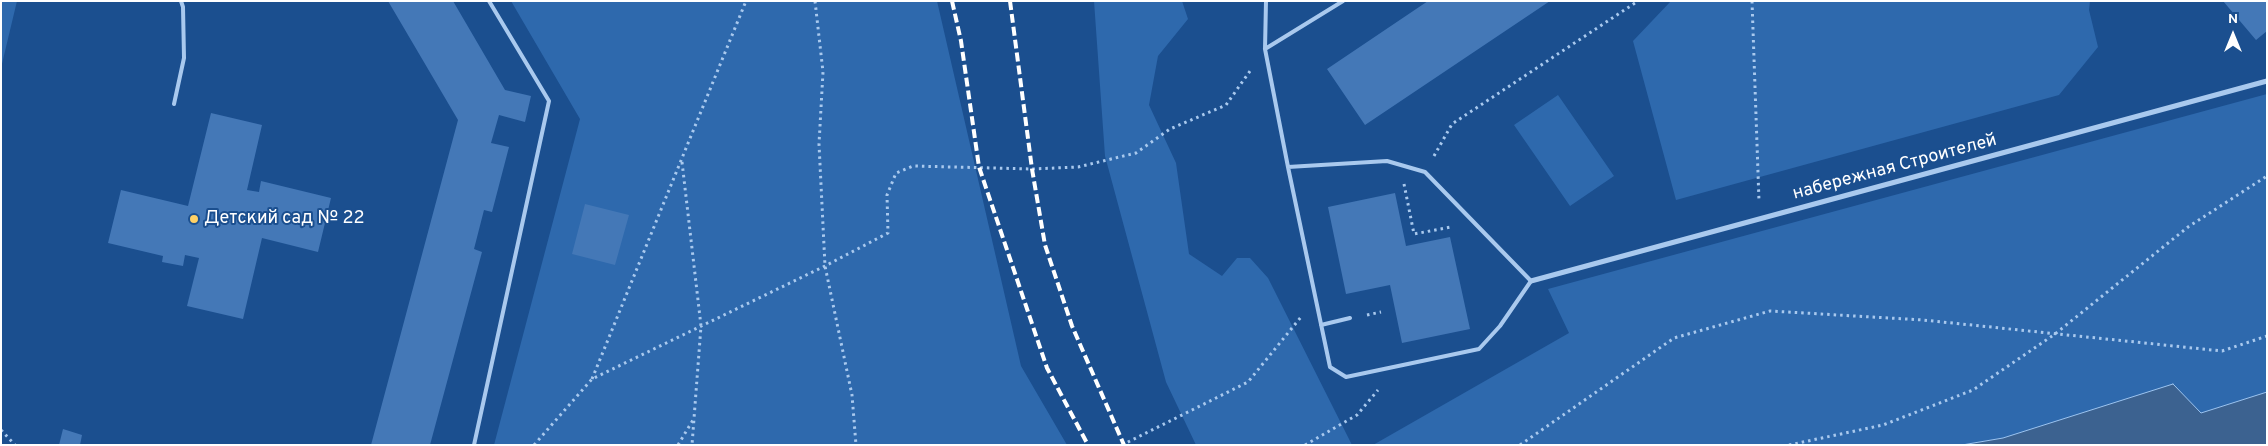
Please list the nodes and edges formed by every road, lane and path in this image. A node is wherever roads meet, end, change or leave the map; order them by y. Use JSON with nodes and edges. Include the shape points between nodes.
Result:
{"nodes":[{"id":1,"x":181,"y":1,"type":"edge"},
{"id":2,"x":489,"y":1,"type":"edge"},
{"id":3,"x":746,"y":1,"type":"edge"},
{"id":4,"x":815,"y":1,"type":"edge"},
{"id":5,"x":1266,"y":1,"type":"edge"},
{"id":6,"x":1343,"y":1,"type":"edge"},
{"id":7,"x":1638,"y":1,"type":"edge"},
{"id":8,"x":1752,"y":1,"type":"edge"},
{"id":9,"x":1265,"y":49,"type":"junction"},
{"id":10,"x":2267,"y":81,"type":"edge"},
{"id":11,"x":174,"y":104,"type":"dead end"},
{"id":12,"x":682,"y":160,"type":"junction"},
{"id":13,"x":1400,"y":164,"type":"junction"},
{"id":14,"x":1288,"y":167,"type":"junction"},
{"id":15,"x":1425,"y":172,"type":"junction"},
{"id":16,"x":2267,"y":176,"type":"edge"},
{"id":17,"x":1759,"y":219,"type":"junction"},
{"id":18,"x":1474,"y":222,"type":"junction"},
{"id":19,"x":826,"y":266,"type":"junction"},
{"id":20,"x":1531,"y":282,"type":"junction"},
{"id":21,"x":1316,"y":298,"type":"junction"},
{"id":22,"x":1350,"y":318,"type":"dead end"},
{"id":23,"x":1321,"y":325,"type":"junction"},
{"id":24,"x":701,"y":326,"type":"junction"},
{"id":25,"x":2055,"y":334,"type":"junction"},
{"id":26,"x":2267,"y":336,"type":"edge"},
{"id":27,"x":1398,"y":366,"type":"junction"},
{"id":28,"x":592,"y":379,"type":"junction"},
{"id":29,"x":694,"y":420,"type":"junction"},
{"id":30,"x":1,"y":430,"type":"edge"},
{"id":31,"x":15,"y":445,"type":"edge"},
{"id":32,"x":474,"y":445,"type":"edge"},
{"id":33,"x":534,"y":445,"type":"edge"},
{"id":34,"x":678,"y":445,"type":"edge"},
{"id":35,"x":692,"y":445,"type":"edge"},
{"id":36,"x":856,"y":445,"type":"edge"},
{"id":37,"x":1122,"y":445,"type":"edge"},
{"id":38,"x":1305,"y":445,"type":"edge"},
{"id":39,"x":1520,"y":445,"type":"edge"},
{"id":40,"x":1789,"y":445,"type":"edge"}],
"edges":[{"from":1,"to":11,"type":"lane","via":[[184,58]]},
{"from":2,"to":32,"type":"lane","via":[[548,101]]},
{"from":3,"to":12,"type":"path"},
{"from":4,"to":19,"type":"path","via":[[823,72],[819,144]]},
{"from":5,"to":9,"type":"lane"},
{"from":6,"to":9,"type":"lane"},
{"from":7,"to":15,"type":"path","via":[[1452,124]]},
{"from":8,"to":17,"type":"path"},
{"from":9,"to":14,"type":"lane"},
{"from":9,"to":19,"type":"path","via":[[1226,105],[1170,128],[1136,153],[1078,167],[913,166],[896,173],[887,195],[888,233]]},
{"from":10,"to":17,"type":"street","name":"набережная Строителей"},
{"from":12,"to":24,"type":"path"},
{"from":12,"to":28,"type":"path"},
{"from":13,"to":14,"type":"lane","via":[[1388,161]]},
{"from":13,"to":15,"type":"lane"},
{"from":13,"to":18,"type":"path","via":[[1414,234]]},
{"from":14,"to":21,"type":"lane"},
{"from":15,"to":18,"type":"lane"},
{"from":16,"to":25,"type":"path","via":[[2188,227]]},
{"from":17,"to":20,"type":"street","name":"набережная Строителей"},
{"from":18,"to":20,"type":"lane"},
{"from":19,"to":24,"type":"path"},
{"from":19,"to":36,"type":"path","via":[[852,395]]},
{"from":20,"to":27,"type":"lane","via":[[1479,349]]},
{"from":21,"to":23,"type":"lane"},
{"from":21,"to":37,"type":"path","via":[[1248,382]]},
{"from":22,"to":23,"type":"lane"},
{"from":23,"to":27,"type":"lane","via":[[1330,367],[1346,377]]},
{"from":24,"to":28,"type":"path"},
{"from":24,"to":29,"type":"path"},
{"from":25,"to":26,"type":"path","via":[[2222,351]]},
{"from":25,"to":39,"type":"path","via":[[1923,320],[1770,312],[1674,338]]},
{"from":25,"to":40,"type":"path","via":[[1973,390],[1882,426]]},
{"from":27,"to":38,"type":"path","via":[[1357,416]]},
{"from":28,"to":33,"type":"path"},
{"from":29,"to":34,"type":"path"},
{"from":29,"to":35,"type":"path"},
{"from":30,"to":31,"type":"path"}]}
